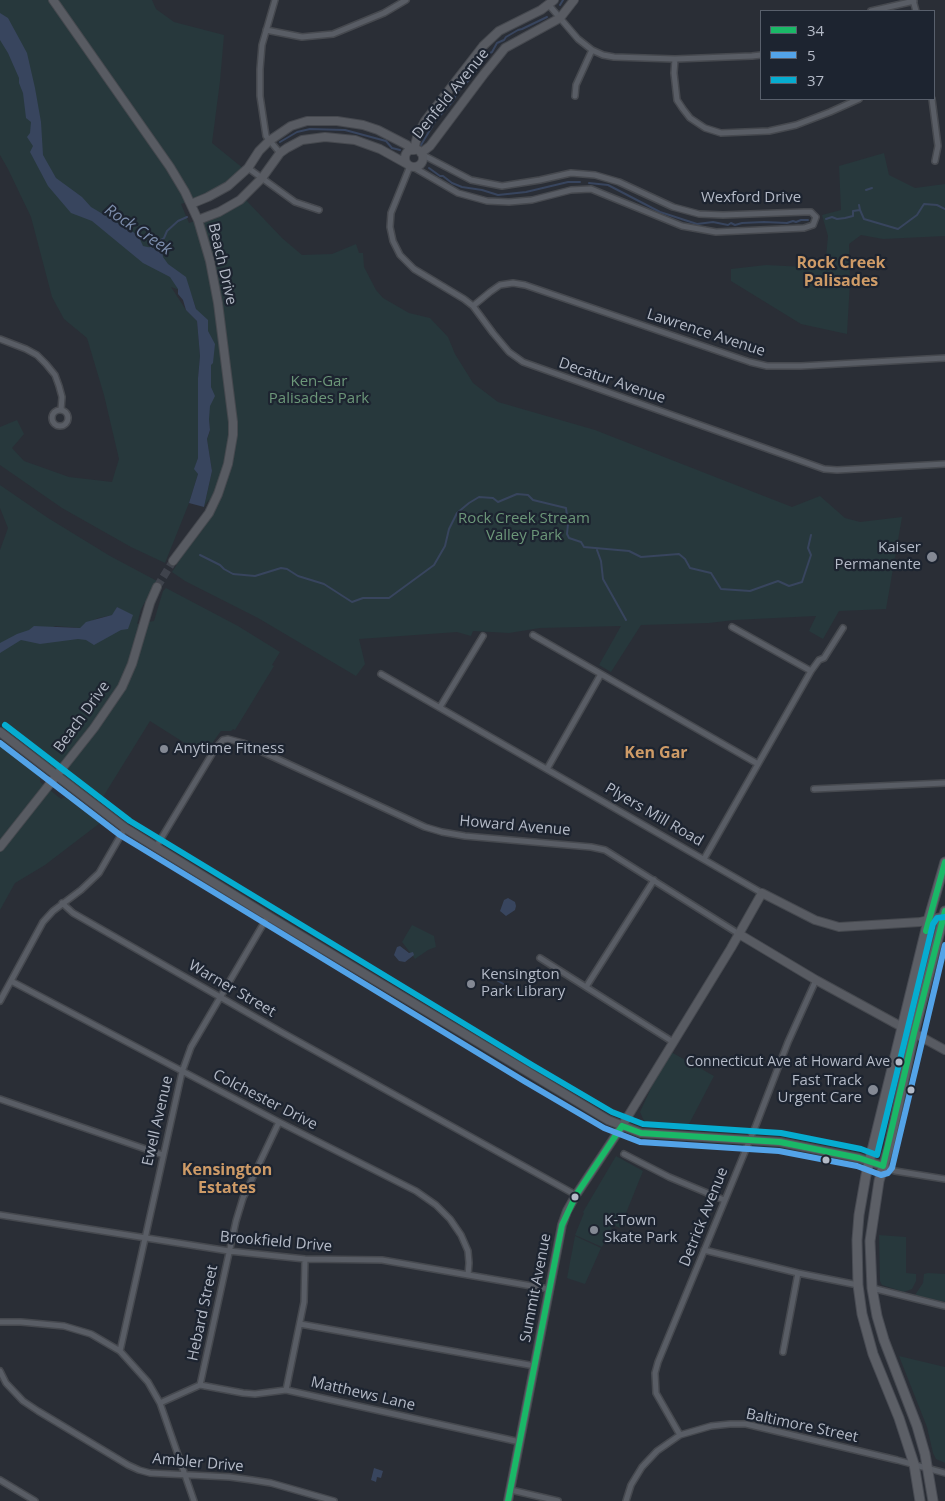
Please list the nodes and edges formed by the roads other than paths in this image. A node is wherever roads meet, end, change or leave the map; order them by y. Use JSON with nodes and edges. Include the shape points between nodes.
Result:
{"nodes":[{"id":1,"x":53,"y":0,"type":"edge"},
{"id":2,"x":275,"y":0,"type":"edge"},
{"id":3,"x":406,"y":0,"type":"edge"},
{"id":4,"x":574,"y":0,"type":"edge"},
{"id":5,"x":913,"y":1,"type":"edge"},
{"id":6,"x":551,"y":2,"type":"edge"},
{"id":7,"x":875,"y":10,"type":"edge"},
{"id":8,"x":560,"y":18,"type":"junction"},
{"id":9,"x":266,"y":30,"type":"junction"},
{"id":10,"x":592,"y":50,"type":"junction"},
{"id":11,"x":760,"y":55,"type":"edge"},
{"id":12,"x":675,"y":59,"type":"junction"},
{"id":13,"x":575,"y":96,"type":"dead end"},
{"id":14,"x":857,"y":100,"type":"edge"},
{"id":15,"x":932,"y":100,"type":"edge"},
{"id":16,"x":269,"y":141,"type":"junction"},
{"id":17,"x":417,"y":152,"type":"junction"},
{"id":18,"x":280,"y":153,"type":"junction"},
{"id":19,"x":935,"y":161,"type":"dead end"},
{"id":20,"x":410,"y":166,"type":"junction"},
{"id":21,"x":248,"y":168,"type":"junction"},
{"id":22,"x":262,"y":178,"type":"junction"},
{"id":23,"x":191,"y":204,"type":"junction"},
{"id":24,"x":320,"y":210,"type":"dead end"},
{"id":25,"x":198,"y":220,"type":"junction"},
{"id":26,"x":473,"y":306,"type":"junction"},
{"id":27,"x":0,"y":339,"type":"edge"},
{"id":28,"x":945,"y":358,"type":"edge"},
{"id":29,"x":61,"y":410,"type":"dead end"},
{"id":30,"x":945,"y":464,"type":"edge"},
{"id":31,"x":173,"y":561,"type":"tunnel mouth"},
{"id":32,"x":157,"y":587,"type":"tunnel mouth"},
{"id":33,"x":732,"y":627,"type":"dead end"},
{"id":34,"x":843,"y":628,"type":"dead end"},
{"id":35,"x":533,"y":635,"type":"dead end"},
{"id":36,"x":483,"y":636,"type":"dead end"},
{"id":37,"x":812,"y":671,"type":"junction"},
{"id":38,"x":381,"y":674,"type":"dead end"},
{"id":39,"x":601,"y":674,"type":"junction"},
{"id":40,"x":440,"y":707,"type":"junction"},
{"id":41,"x":0,"y":732,"type":"edge"},
{"id":42,"x":758,"y":764,"type":"junction"},
{"id":43,"x":547,"y":769,"type":"junction"},
{"id":44,"x":57,"y":775,"type":"junction"},
{"id":45,"x":945,"y":783,"type":"edge"},
{"id":46,"x":814,"y":789,"type":"dead end"},
{"id":47,"x":125,"y":828,"type":"junction"},
{"id":48,"x":0,"y":847,"type":"edge"},
{"id":49,"x":156,"y":847,"type":"junction"},
{"id":50,"x":704,"y":859,"type":"junction"},
{"id":51,"x":945,"y":862,"type":"edge"},
{"id":52,"x":654,"y":880,"type":"junction"},
{"id":53,"x":762,"y":893,"type":"junction"},
{"id":54,"x":62,"y":903,"type":"junction"},
{"id":55,"x":268,"y":916,"type":"junction"},
{"id":56,"x":944,"y":919,"type":"edge"},
{"id":57,"x":928,"y":921,"type":"junction"},
{"id":58,"x":739,"y":934,"type":"junction"},
{"id":59,"x":540,"y":958,"type":"dead end"},
{"id":60,"x":816,"y":980,"type":"junction"},
{"id":61,"x":11,"y":981,"type":"junction"},
{"id":62,"x":586,"y":987,"type":"junction"},
{"id":63,"x":221,"y":996,"type":"junction"},
{"id":64,"x":0,"y":1002,"type":"edge"},
{"id":65,"x":909,"y":1026,"type":"junction"},
{"id":66,"x":673,"y":1042,"type":"junction"},
{"id":67,"x":945,"y":1050,"type":"edge"},
{"id":68,"x":182,"y":1072,"type":"junction"},
{"id":69,"x":0,"y":1099,"type":"edge"},
{"id":70,"x":279,"y":1122,"type":"junction"},
{"id":71,"x":622,"y":1126,"type":"junction"},
{"id":72,"x":750,"y":1139,"type":"junction"},
{"id":73,"x":624,"y":1154,"type":"dead end"},
{"id":74,"x":163,"y":1155,"type":"junction"},
{"id":75,"x":869,"y":1162,"type":"junction"},
{"id":76,"x":883,"y":1166,"type":"junction"},
{"id":77,"x":945,"y":1179,"type":"edge"},
{"id":78,"x":576,"y":1195,"type":"junction"},
{"id":79,"x":724,"y":1200,"type":"junction"},
{"id":80,"x":0,"y":1215,"type":"edge"},
{"id":81,"x":145,"y":1239,"type":"junction"},
{"id":82,"x":704,"y":1250,"type":"junction"},
{"id":83,"x":229,"y":1251,"type":"junction"},
{"id":84,"x":305,"y":1259,"type":"junction"},
{"id":85,"x":798,"y":1273,"type":"junction"},
{"id":86,"x":468,"y":1275,"type":"junction"},
{"id":87,"x":858,"y":1285,"type":"junction"},
{"id":88,"x":872,"y":1288,"type":"junction"},
{"id":89,"x":549,"y":1289,"type":"junction"},
{"id":90,"x":945,"y":1306,"type":"edge"},
{"id":91,"x":0,"y":1322,"type":"edge"},
{"id":92,"x":300,"y":1324,"type":"junction"},
{"id":93,"x":120,"y":1351,"type":"junction"},
{"id":94,"x":783,"y":1352,"type":"dead end"},
{"id":95,"x":535,"y":1366,"type":"junction"},
{"id":96,"x":0,"y":1372,"type":"edge"},
{"id":97,"x":200,"y":1384,"type":"junction"},
{"id":98,"x":286,"y":1390,"type":"junction"},
{"id":99,"x":160,"y":1403,"type":"junction"},
{"id":100,"x":680,"y":1435,"type":"junction"},
{"id":101,"x":520,"y":1442,"type":"junction"},
{"id":102,"x":914,"y":1464,"type":"junction"},
{"id":103,"x":928,"y":1467,"type":"junction"},
{"id":104,"x":945,"y":1473,"type":"edge"},
{"id":105,"x":185,"y":1475,"type":"junction"},
{"id":106,"x":0,"y":1480,"type":"edge"},
{"id":107,"x":511,"y":1490,"type":"junction"},
{"id":108,"x":34,"y":1501,"type":"edge"},
{"id":109,"x":194,"y":1501,"type":"edge"},
{"id":110,"x":331,"y":1501,"type":"edge"},
{"id":111,"x":508,"y":1501,"type":"edge"},
{"id":112,"x":558,"y":1501,"type":"edge"},
{"id":113,"x":626,"y":1501,"type":"edge"},
{"id":114,"x":920,"y":1501,"type":"edge"},
{"id":115,"x":933,"y":1501,"type":"edge"}],
"edges":[{"from":1,"to":23,"type":"street","name":"Beach Drive","via":[[170,167]]},
{"from":2,"to":9,"type":"street"},
{"from":3,"to":9,"type":"street","via":[[333,34],[302,38]]},
{"from":4,"to":8,"type":"street","name":"Denfeld Avenue"},
{"from":5,"to":7,"type":"street"},
{"from":6,"to":8,"type":"street"},
{"from":6,"to":17,"type":"street","name":"Denfeld Avenue","via":[[499,31],[483,46],[425,121],[417,137]]},
{"from":8,"to":10,"type":"street"},
{"from":8,"to":17,"type":"street","name":"Denfeld Avenue","via":[[505,48],[430,146]]},
{"from":9,"to":16,"type":"street","via":[[260,69],[263,122]]},
{"from":10,"to":12,"type":"street","via":[[614,57]]},
{"from":10,"to":13,"type":"street","via":[[576,85]]},
{"from":11,"to":12,"type":"street"},
{"from":12,"to":14,"type":"street","via":[[678,100],[683,110],[705,128],[722,133],[769,131],[796,125]]},
{"from":15,"to":19,"type":"street","via":[[938,146]]},
{"from":16,"to":17,"type":"street","name":"Wexford Drive","via":[[291,126],[307,121],[337,121],[378,130]]},
{"from":16,"to":18,"type":"street"},
{"from":16,"to":21,"type":"street","name":"Wexford Drive"},
{"from":17,"to":20,"type":"street","via":[[406,154]]},
{"from":17,"to":20,"type":"street","via":[[422,163]]},
{"from":17,"to":20,"type":"street","name":"Wexford Drive","via":[[471,180],[502,186],[571,173],[595,175],[619,182],[673,207],[699,214],[811,212],[816,217],[813,225],[804,228],[716,232],[682,226],[591,189],[571,190],[532,200],[487,201],[458,193]]},
{"from":18,"to":20,"type":"street","name":"Wexford Drive","via":[[302,140],[325,137],[355,140],[380,149]]},
{"from":18,"to":22,"type":"street","name":"Wexford Drive"},
{"from":20,"to":26,"type":"street","name":"Decatur Avenue","via":[[391,212],[393,241],[400,255],[414,269]]},
{"from":21,"to":22,"type":"street"},
{"from":21,"to":23,"type":"street","name":"Wexford Drive","via":[[222,190]]},
{"from":22,"to":24,"type":"street","via":[[295,202]]},
{"from":22,"to":25,"type":"street","name":"Wexford Drive","via":[[240,200]]},
{"from":23,"to":25,"type":"street","name":"Beach Drive"},
{"from":25,"to":31,"type":"street","name":"Beach Drive","via":[[218,303],[233,434],[218,494],[209,513]]},
{"from":26,"to":28,"type":"street","name":"Lawrence Avenue","via":[[500,285],[525,285],[767,366]]},
{"from":26,"to":30,"type":"street","name":"Decatur Avenue","via":[[509,352],[523,362],[824,469]]},
{"from":27,"to":29,"type":"street","via":[[26,349],[46,364],[59,386]]},
{"from":32,"to":44,"type":"street","name":"Beach Drive","via":[[122,687]]},
{"from":33,"to":37,"type":"street"},
{"from":34,"to":37,"type":"street"},
{"from":35,"to":39,"type":"street"},
{"from":36,"to":40,"type":"street"},
{"from":37,"to":42,"type":"street"},
{"from":38,"to":40,"type":"street","name":"Plyers Mill Road"},
{"from":39,"to":42,"type":"street"},
{"from":39,"to":43,"type":"street"},
{"from":40,"to":43,"type":"street","name":"Plyers Mill Road"},
{"from":41,"to":44,"type":"street"},
{"from":42,"to":50,"type":"street"},
{"from":43,"to":50,"type":"street","name":"Plyers Mill Road"},
{"from":44,"to":47,"type":"street"},
{"from":44,"to":48,"type":"street","name":"Beach Drive"},
{"from":45,"to":46,"type":"street"},
{"from":47,"to":49,"type":"street"},
{"from":47,"to":54,"type":"street","via":[[99,873]]},
{"from":49,"to":52,"type":"street","name":"Howard Avenue","via":[[215,750],[228,738],[442,832],[605,850]]},
{"from":49,"to":55,"type":"street"},
{"from":50,"to":53,"type":"street","name":"Plyers Mill Road"},
{"from":51,"to":57,"type":"main road"},
{"from":52,"to":58,"type":"street","name":"Howard Avenue"},
{"from":52,"to":62,"type":"street"},
{"from":53,"to":57,"type":"street","name":"Plyers Mill Road","via":[[824,924],[839,927]]},
{"from":53,"to":58,"type":"street","name":"Summit Avenue"},
{"from":54,"to":61,"type":"street","via":[[43,922]]},
{"from":54,"to":63,"type":"street","name":"Warner Street","via":[[73,913]]},
{"from":55,"to":63,"type":"street","name":"Ewell Avenue"},
{"from":55,"to":71,"type":"street"},
{"from":56,"to":57,"type":"street","name":"Plyers Mill Road"},
{"from":56,"to":65,"type":"main road","via":[[926,991]]},
{"from":57,"to":65,"type":"main road","via":[[912,989]]},
{"from":58,"to":60,"type":"street","name":"Howard Avenue"},
{"from":58,"to":66,"type":"street","name":"Summit Avenue"},
{"from":59,"to":62,"type":"street"},
{"from":60,"to":65,"type":"street","name":"Howard Avenue"},
{"from":60,"to":72,"type":"street","name":"Detrick Avenue"},
{"from":61,"to":64,"type":"street"},
{"from":61,"to":68,"type":"street","name":"Colchester Drive"},
{"from":62,"to":66,"type":"street"},
{"from":63,"to":68,"type":"street","name":"Ewell Avenue","via":[[191,1047]]},
{"from":63,"to":78,"type":"street","name":"Warner Street"},
{"from":65,"to":67,"type":"street","name":"Howard Avenue"},
{"from":65,"to":75,"type":"main road"},
{"from":65,"to":76,"type":"main road","via":[[907,1066]]},
{"from":66,"to":71,"type":"street","name":"Summit Avenue"},
{"from":68,"to":70,"type":"street","name":"Colchester Drive"},
{"from":68,"to":74,"type":"street","name":"Ewell Avenue"},
{"from":69,"to":74,"type":"street"},
{"from":70,"to":83,"type":"street","name":"Hebard Street","via":[[243,1198]]},
{"from":70,"to":86,"type":"street","name":"Colchester Drive","via":[[416,1191],[436,1205],[461,1235],[468,1251]]},
{"from":71,"to":72,"type":"street","via":[[640,1132]]},
{"from":71,"to":78,"type":"street","name":"Summit Avenue"},
{"from":72,"to":75,"type":"street","via":[[780,1142]]},
{"from":72,"to":79,"type":"street","name":"Detrick Avenue"},
{"from":73,"to":79,"type":"street"},
{"from":74,"to":81,"type":"street","name":"Ewell Avenue"},
{"from":75,"to":76,"type":"street"},
{"from":75,"to":87,"type":"main road","via":[[859,1215]]},
{"from":76,"to":77,"type":"street"},
{"from":76,"to":88,"type":"main road","via":[[870,1241]]},
{"from":78,"to":89,"type":"street","name":"Summit Avenue","via":[[562,1225]]},
{"from":79,"to":82,"type":"street","name":"Detrick Avenue"},
{"from":80,"to":81,"type":"street","name":"Brookfield Drive"},
{"from":81,"to":83,"type":"street","name":"Brookfield Drive"},
{"from":81,"to":93,"type":"street","name":"Ewell Avenue"},
{"from":82,"to":85,"type":"street"},
{"from":82,"to":100,"type":"street","name":"Detrick Avenue","via":[[655,1373],[657,1398]]},
{"from":83,"to":84,"type":"street","name":"Brookfield Drive"},
{"from":83,"to":97,"type":"street","name":"Hebard Street"},
{"from":84,"to":86,"type":"street","name":"Brookfield Drive","via":[[382,1260]]},
{"from":84,"to":92,"type":"street"},
{"from":85,"to":87,"type":"street"},
{"from":85,"to":94,"type":"street"},
{"from":86,"to":89,"type":"street","name":"Brookfield Drive"},
{"from":87,"to":102,"type":"main road","via":[[873,1354]]},
{"from":88,"to":90,"type":"street"},
{"from":88,"to":103,"type":"main road","via":[[884,1340],[917,1426]]},
{"from":89,"to":95,"type":"street","name":"Summit Avenue"},
{"from":91,"to":93,"type":"street","via":[[64,1326],[92,1334]]},
{"from":92,"to":95,"type":"street"},
{"from":92,"to":98,"type":"street"},
{"from":93,"to":99,"type":"street","via":[[148,1382]]},
{"from":95,"to":101,"type":"street","name":"Summit Avenue"},
{"from":96,"to":105,"type":"street","name":"Ambler Drive","via":[[6,1383],[38,1411],[128,1465],[150,1473]]},
{"from":97,"to":98,"type":"street","name":"Matthews Lane","via":[[255,1394]]},
{"from":97,"to":99,"type":"street","name":"Hebard Street"},
{"from":98,"to":101,"type":"street","name":"Matthews Lane"},
{"from":99,"to":105,"type":"street"},
{"from":100,"to":102,"type":"street","name":"Baltimore Street","via":[[711,1426],[746,1424]]},
{"from":100,"to":113,"type":"street","name":"Baltimore Street","via":[[657,1451],[642,1467]]},
{"from":101,"to":107,"type":"street","name":"Summit Avenue"},
{"from":102,"to":103,"type":"street","name":"Baltimore Street"},
{"from":102,"to":114,"type":"main road"},
{"from":103,"to":104,"type":"street","name":"Baltimore Street"},
{"from":103,"to":115,"type":"main road"},
{"from":105,"to":109,"type":"street"},
{"from":105,"to":110,"type":"street","name":"Ambler Drive","via":[[261,1481]]},
{"from":106,"to":108,"type":"street"},
{"from":107,"to":111,"type":"street","name":"Summit Avenue"},
{"from":107,"to":112,"type":"street"}]}
